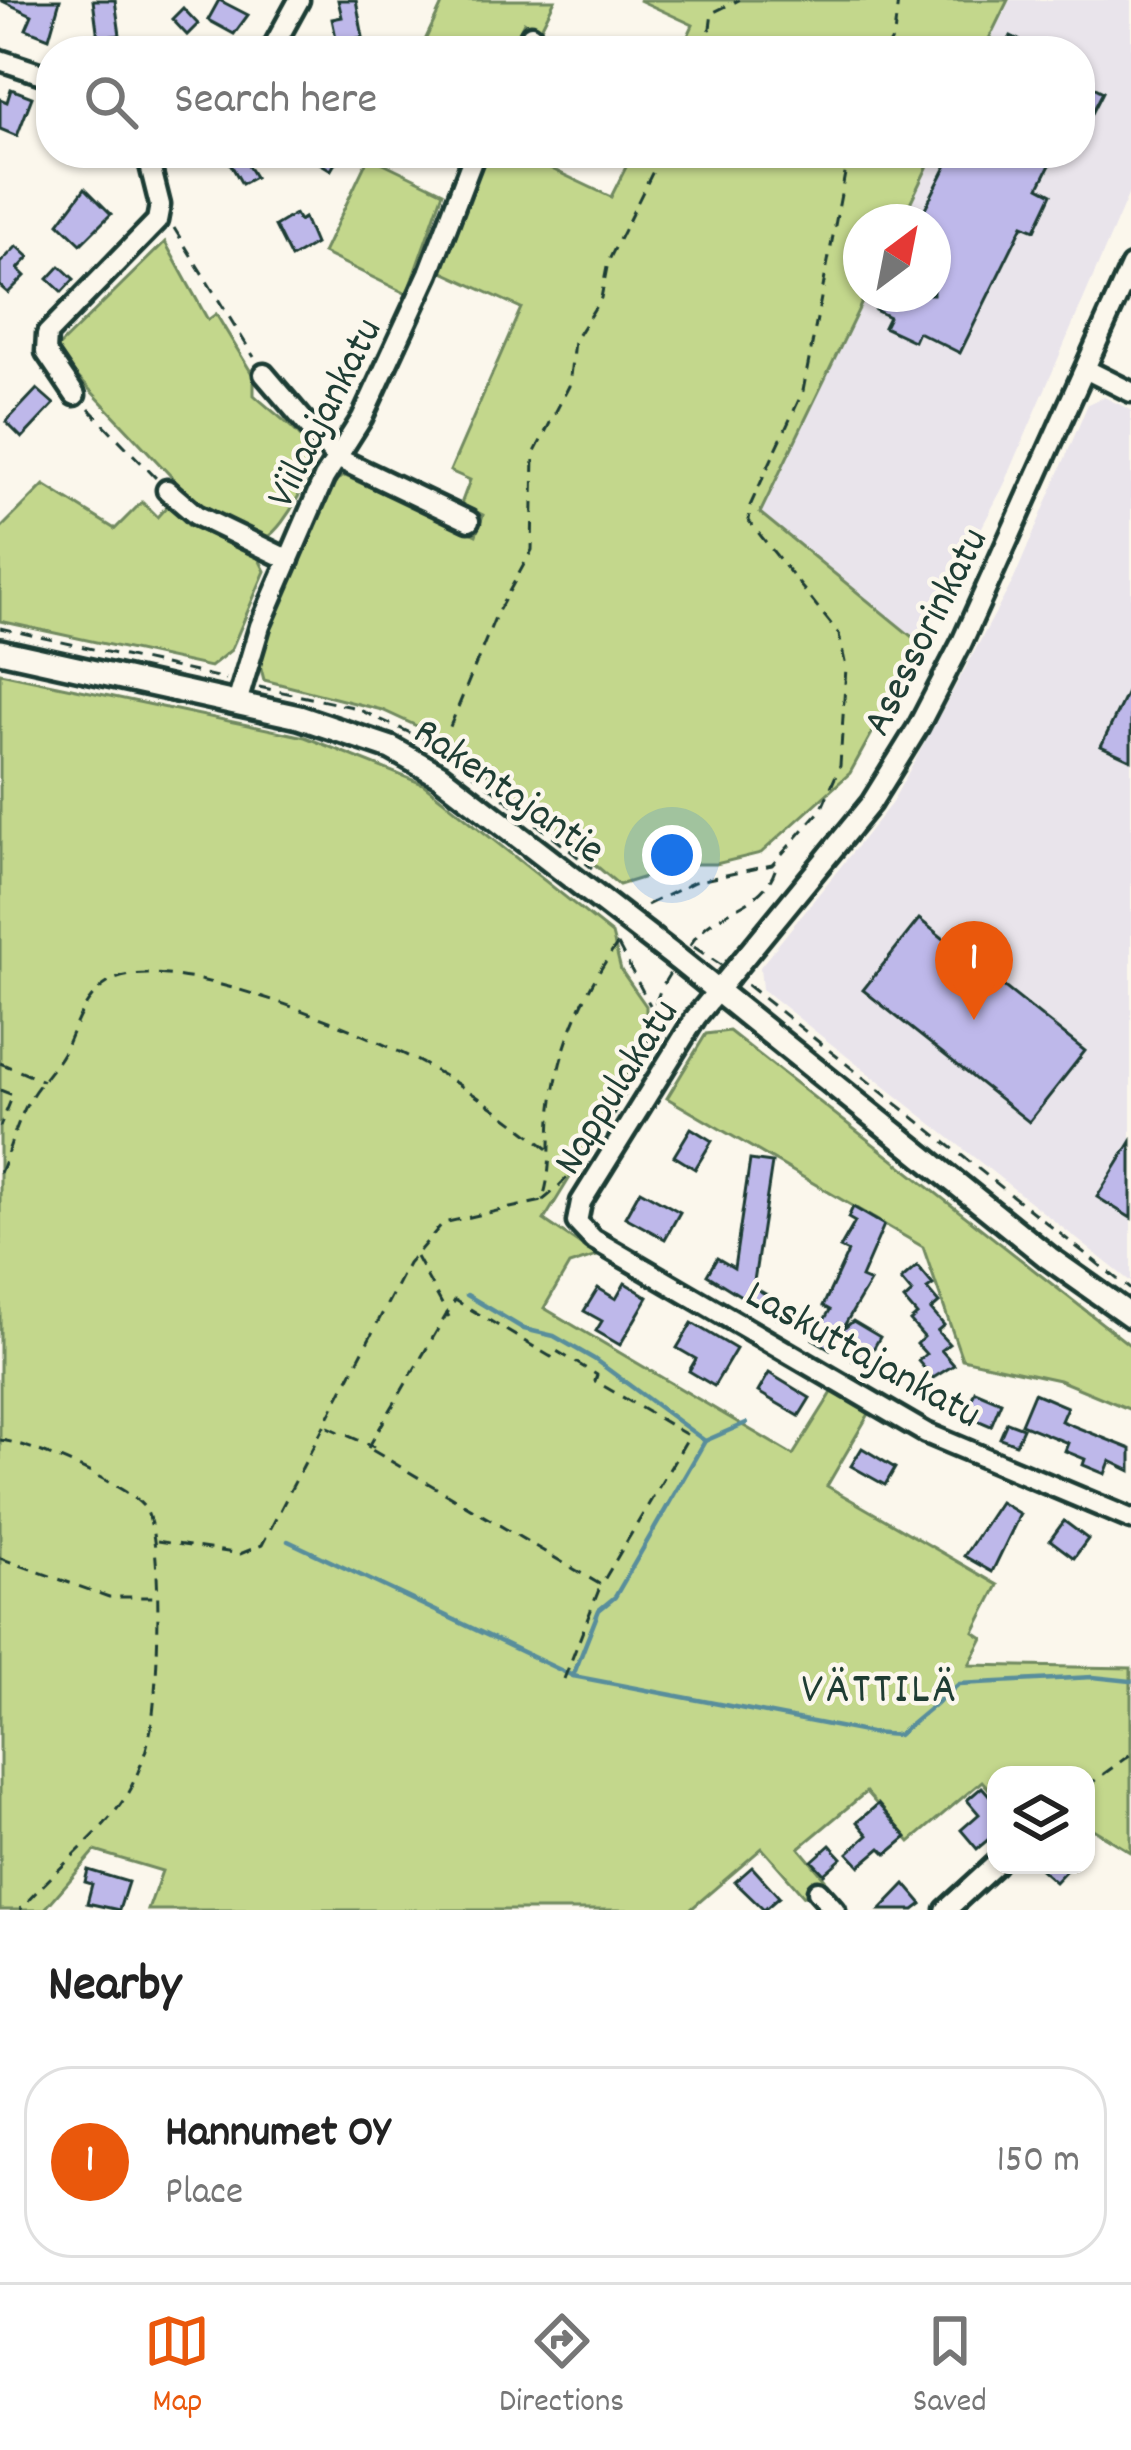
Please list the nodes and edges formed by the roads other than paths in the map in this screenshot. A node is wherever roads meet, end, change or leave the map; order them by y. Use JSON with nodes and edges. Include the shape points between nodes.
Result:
{"nodes":[{"id":1,"x":299,"y":0,"type":"edge"},
{"id":2,"x":279,"y":36,"type":"edge"},
{"id":3,"x":0,"y":60,"type":"edge"},
{"id":4,"x":36,"y":72,"type":"edge"},
{"id":5,"x":150,"y":168,"type":"edge"},
{"id":6,"x":469,"y":168,"type":"edge"},
{"id":7,"x":1131,"y":266,"type":"edge"},
{"id":8,"x":1087,"y":370,"type":"junction"},
{"id":9,"x":264,"y":374,"type":"road end"},
{"id":10,"x":1131,"y":392,"type":"edge"},
{"id":11,"x":75,"y":394,"type":"road end"},
{"id":12,"x":335,"y":458,"type":"junction"},
{"id":13,"x":167,"y":490,"type":"road end"},
{"id":14,"x":470,"y":521,"type":"dead end"},
{"id":15,"x":289,"y":560,"type":"junction"},
{"id":16,"x":0,"y":651,"type":"edge"},
{"id":17,"x":237,"y":703,"type":"junction"},
{"id":18,"x":718,"y":990,"type":"junction"},
{"id":19,"x":577,"y":1222,"type":"joint"},
{"id":20,"x":1131,"y":1316,"type":"edge"},
{"id":21,"x":1131,"y":1519,"type":"edge"},
{"id":22,"x":987,"y":1872,"type":"edge"},
{"id":23,"x":818,"y":1892,"type":"dead end"},
{"id":24,"x":835,"y":1910,"type":"edge"},
{"id":25,"x":946,"y":1910,"type":"edge"}],
"edges":[{"from":1,"to":2,"type":"street"},
{"from":3,"to":4,"type":"street"},
{"from":5,"to":11,"type":"street","via":[[160,213],[47,334],[46,352]]},
{"from":6,"to":12,"type":"street","name":"Viilaajankatu","via":[[362,418]]},
{"from":7,"to":8,"type":"street","name":"Asessorinkatu"},
{"from":8,"to":10,"type":"street"},
{"from":8,"to":18,"type":"street","name":"Asessorinkatu","via":[[918,727],[871,803]]},
{"from":9,"to":12,"type":"street"},
{"from":12,"to":14,"type":"street"},
{"from":12,"to":15,"type":"street","name":"Viilaajankatu"},
{"from":13,"to":15,"type":"street","via":[[196,515]]},
{"from":15,"to":17,"type":"street","name":"Viilaajankatu","via":[[252,644]]},
{"from":16,"to":17,"type":"street","name":"Rakentajantie"},
{"from":17,"to":18,"type":"street","name":"Rakentajantie","via":[[349,732],[439,775]]},
{"from":18,"to":19,"type":"street","name":"Nappulakatu","via":[[581,1202]]},
{"from":18,"to":20,"type":"street","name":"Rakentajantie"},
{"from":19,"to":21,"type":"street","name":"Laskuttajankatu","via":[[593,1239],[926,1432]]},
{"from":22,"to":25,"type":"street"},
{"from":23,"to":24,"type":"street"}]}
